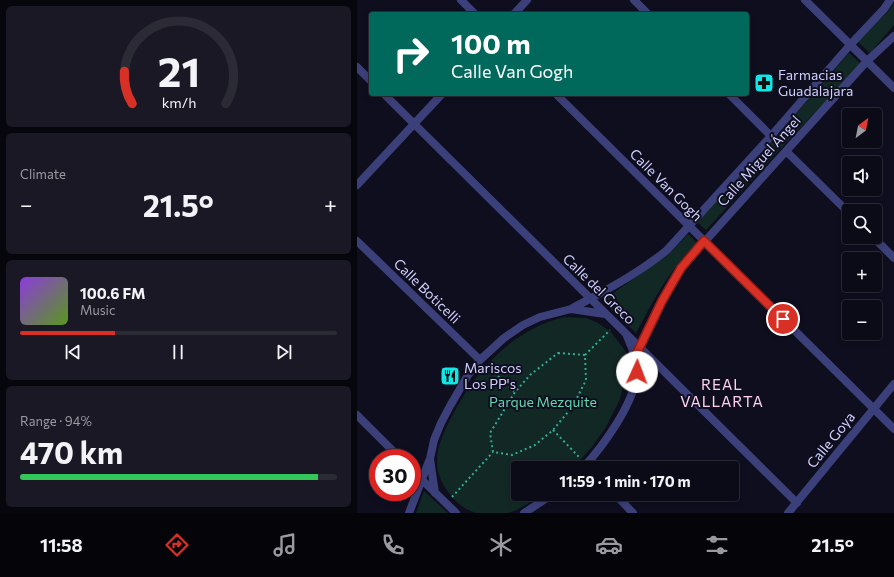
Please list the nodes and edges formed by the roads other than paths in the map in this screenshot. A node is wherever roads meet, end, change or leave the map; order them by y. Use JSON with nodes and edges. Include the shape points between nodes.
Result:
{"nodes":[{"id":1,"x":461,"y":0,"type":"edge"},
{"id":2,"x":527,"y":0,"type":"edge"},
{"id":3,"x":634,"y":0,"type":"edge"},
{"id":4,"x":805,"y":0,"type":"edge"},
{"id":5,"x":890,"y":0,"type":"edge"},
{"id":6,"x":473,"y":12,"type":"edge"},
{"id":7,"x":516,"y":12,"type":"edge"},
{"id":8,"x":646,"y":12,"type":"edge"},
{"id":9,"x":894,"y":36,"type":"edge"},
{"id":10,"x":850,"y":45,"type":"junction"},
{"id":11,"x":867,"y":62,"type":"junction"},
{"id":12,"x":357,"y":67,"type":"edge"},
{"id":13,"x":369,"y":79,"type":"edge"},
{"id":14,"x":894,"y":88,"type":"edge"},
{"id":15,"x":386,"y":96,"type":"edge"},
{"id":16,"x":440,"y":96,"type":"edge"},
{"id":17,"x":558,"y":96,"type":"edge"},
{"id":18,"x":731,"y":96,"type":"edge"},
{"id":19,"x":414,"y":124,"type":"junction"},
{"id":20,"x":771,"y":136,"type":"junction"},
{"id":21,"x":786,"y":151,"type":"junction"},
{"id":22,"x":357,"y":185,"type":"edge"},
{"id":23,"x":842,"y":206,"type":"edge"},
{"id":24,"x":689,"y":226,"type":"junction"},
{"id":25,"x":357,"y":241,"type":"edge"},
{"id":26,"x":704,"y":241,"type":"junction"},
{"id":27,"x":880,"y":244,"type":"edge"},
{"id":28,"x":894,"y":258,"type":"edge"},
{"id":29,"x":590,"y":299,"type":"junction"},
{"id":30,"x":571,"y":310,"type":"junction"},
{"id":31,"x":605,"y":314,"type":"junction"},
{"id":32,"x":625,"y":333,"type":"junction"},
{"id":33,"x":641,"y":348,"type":"junction"},
{"id":34,"x":635,"y":357,"type":"junction"},
{"id":35,"x":480,"y":360,"type":"junction"},
{"id":36,"x":894,"y":384,"type":"edge"},
{"id":37,"x":874,"y":409,"type":"junction"},
{"id":38,"x":357,"y":415,"type":"edge"},
{"id":39,"x":894,"y":429,"type":"edge"},
{"id":40,"x":391,"y":449,"type":"edge"},
{"id":41,"x":430,"y":459,"type":"junction"},
{"id":42,"x":590,"y":461,"type":"edge"},
{"id":43,"x":423,"y":481,"type":"junction"},
{"id":44,"x":435,"y":493,"type":"junction"},
{"id":45,"x":542,"y":501,"type":"edge"},
{"id":46,"x":622,"y":501,"type":"edge"},
{"id":47,"x":797,"y":503,"type":"junction"},
{"id":48,"x":409,"y":513,"type":"edge"},
{"id":49,"x":456,"y":513,"type":"edge"},
{"id":50,"x":524,"y":513,"type":"edge"},
{"id":51,"x":633,"y":513,"type":"edge"},
{"id":52,"x":788,"y":513,"type":"edge"}],
"edges":[{"from":1,"to":6,"type":"street"},
{"from":2,"to":7,"type":"street"},
{"from":3,"to":8,"type":"street"},
{"from":4,"to":10,"type":"street"},
{"from":5,"to":10,"type":"street","name":"Calle Miguel Ángel"},
{"from":9,"to":11,"type":"street","name":"Calle Miguel Ángel"},
{"from":10,"to":11,"type":"street"},
{"from":10,"to":20,"type":"street","name":"Calle Miguel Ángel"},
{"from":11,"to":14,"type":"street"},
{"from":11,"to":21,"type":"street","name":"Calle Miguel Ángel"},
{"from":12,"to":13,"type":"street"},
{"from":15,"to":19,"type":"street","name":"Calle del Greco"},
{"from":16,"to":19,"type":"street"},
{"from":17,"to":24,"type":"street","name":"Calle Van Gogh"},
{"from":18,"to":20,"type":"street"},
{"from":19,"to":22,"type":"street"},
{"from":19,"to":29,"type":"street","name":"Calle del Greco"},
{"from":20,"to":24,"type":"street","name":"Calle Miguel Ángel"},
{"from":21,"to":23,"type":"street"},
{"from":21,"to":26,"type":"street","name":"Calle Miguel Ángel"},
{"from":24,"to":26,"type":"street","name":"Calle Van Gogh"},
{"from":24,"to":29,"type":"street","name":"Calle Miguel Ángel","via":[[655,260]]},
{"from":25,"to":35,"type":"street","name":"Calle Boticelli"},
{"from":26,"to":33,"type":"street","name":"Calle Miguel Ángel","via":[[681,268],[662,301]]},
{"from":26,"to":37,"type":"street","name":"Calle Van Gogh"},
{"from":27,"to":28,"type":"street"},
{"from":29,"to":30,"type":"street","name":"Calle Miguel Ángel"},
{"from":29,"to":31,"type":"street","name":"Calle del Greco"},
{"from":30,"to":31,"type":"street","name":"Calle Miguel Ángel"},
{"from":30,"to":35,"type":"street","name":"Calle Miguel Ángel","via":[[540,317],[523,325]]},
{"from":31,"to":32,"type":"street","name":"Calle del Greco"},
{"from":32,"to":33,"type":"street","name":"Calle del Greco"},
{"from":32,"to":34,"type":"street"},
{"from":33,"to":34,"type":"street","name":"Calle Miguel Ángel"},
{"from":33,"to":47,"type":"street","name":"Calle del Greco"},
{"from":34,"to":42,"type":"street","via":[[637,372],[633,391],[616,425]]},
{"from":35,"to":41,"type":"street","name":"Calle Miguel Ángel","via":[[459,390],[441,423]]},
{"from":36,"to":37,"type":"street","name":"Calle Goya"},
{"from":37,"to":39,"type":"street","name":"Calle Van Gogh"},
{"from":37,"to":47,"type":"street","name":"Calle Goya"},
{"from":38,"to":40,"type":"street"},
{"from":41,"to":43,"type":"street","name":"Calle Miguel Ángel"},
{"from":41,"to":44,"type":"street","name":"Calle Miguel Ángel"},
{"from":43,"to":44,"type":"street"},
{"from":43,"to":48,"type":"street","name":"Calle Miguel Ángel"},
{"from":44,"to":49,"type":"street"},
{"from":45,"to":50,"type":"street"},
{"from":46,"to":51,"type":"street"},
{"from":47,"to":52,"type":"street","name":"Calle Goya"}]}
